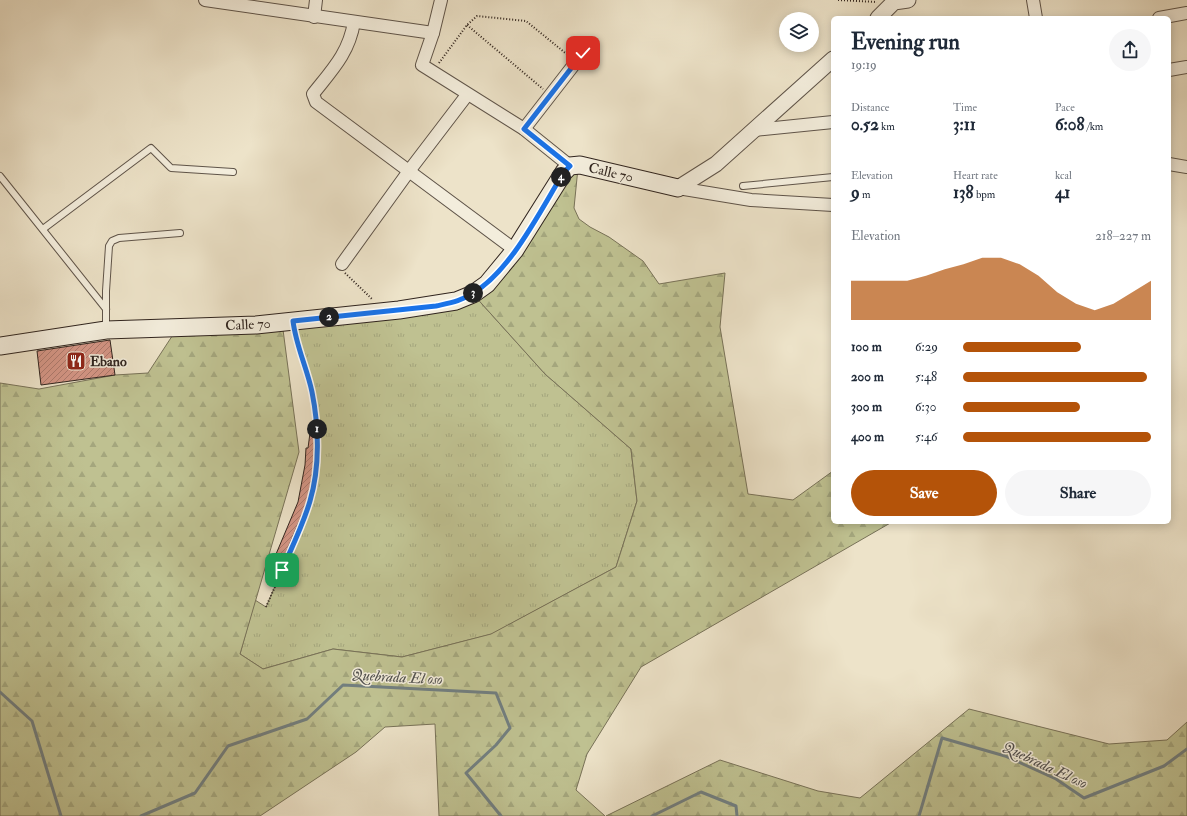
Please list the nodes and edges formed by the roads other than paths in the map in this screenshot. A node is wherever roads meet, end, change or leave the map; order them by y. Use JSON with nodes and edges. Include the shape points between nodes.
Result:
{"nodes":[{"id":1,"x":205,"y":0,"type":"edge"},
{"id":2,"x":316,"y":0,"type":"edge"},
{"id":3,"x":441,"y":0,"type":"edge"},
{"id":4,"x":908,"y":0,"type":"edge"},
{"id":5,"x":1033,"y":0,"type":"edge"},
{"id":6,"x":1187,"y":13,"type":"edge"},
{"id":7,"x":880,"y":16,"type":"edge"},
{"id":8,"x":1036,"y":16,"type":"edge"},
{"id":9,"x":1170,"y":16,"type":"edge"},
{"id":10,"x":314,"y":17,"type":"junction"},
{"id":11,"x":354,"y":22,"type":"junction"},
{"id":12,"x":433,"y":33,"type":"junction"},
{"id":13,"x":580,"y":57,"type":"road end"},
{"id":14,"x":1187,"y":67,"type":"edge"},
{"id":15,"x":826,"y":70,"type":"edge"},
{"id":16,"x":1171,"y":70,"type":"edge"},
{"id":17,"x":467,"y":95,"type":"junction"},
{"id":18,"x":831,"y":122,"type":"edge"},
{"id":19,"x":524,"y":129,"type":"junction"},
{"id":20,"x":754,"y":130,"type":"junction"},
{"id":21,"x":1171,"y":164,"type":"edge"},
{"id":22,"x":570,"y":166,"type":"junction"},
{"id":23,"x":1187,"y":167,"type":"edge"},
{"id":24,"x":409,"y":171,"type":"junction"},
{"id":25,"x":233,"y":172,"type":"dead end"},
{"id":26,"x":0,"y":176,"type":"edge"},
{"id":27,"x":831,"y":177,"type":"edge"},
{"id":28,"x":743,"y":186,"type":"dead end"},
{"id":29,"x":678,"y":188,"type":"junction"},
{"id":30,"x":831,"y":205,"type":"edge"},
{"id":31,"x":43,"y":229,"type":"junction"},
{"id":32,"x":180,"y":233,"type":"dead end"},
{"id":33,"x":515,"y":250,"type":"junction"},
{"id":34,"x":342,"y":264,"type":"road end"},
{"id":35,"x":106,"y":308,"type":"junction"},
{"id":36,"x":106,"y":330,"type":"junction"},
{"id":37,"x":0,"y":346,"type":"edge"}],
"edges":[{"from":1,"to":10,"type":"street"},
{"from":2,"to":10,"type":"street"},
{"from":3,"to":12,"type":"street"},
{"from":4,"to":7,"type":"street","via":[[894,2]]},
{"from":5,"to":8,"type":"street"},
{"from":6,"to":9,"type":"street"},
{"from":10,"to":11,"type":"street"},
{"from":11,"to":12,"type":"street"},
{"from":11,"to":24,"type":"street","via":[[352,36],[343,57],[313,94],[313,98]]},
{"from":12,"to":17,"type":"street","via":[[422,65]]},
{"from":13,"to":19,"type":"street"},
{"from":14,"to":16,"type":"street"},
{"from":15,"to":20,"type":"street"},
{"from":17,"to":19,"type":"street"},
{"from":17,"to":24,"type":"street"},
{"from":18,"to":20,"type":"street"},
{"from":19,"to":22,"type":"street"},
{"from":20,"to":29,"type":"street","via":[[716,164]]},
{"from":21,"to":23,"type":"street"},
{"from":22,"to":29,"type":"main road","name":"Calle 70","via":[[580,165]]},
{"from":22,"to":33,"type":"main road","name":"Calle 70"},
{"from":24,"to":33,"type":"street"},
{"from":24,"to":34,"type":"street"},
{"from":25,"to":31,"type":"lane","via":[[171,168],[151,148]]},
{"from":26,"to":31,"type":"lane"},
{"from":27,"to":28,"type":"lane"},
{"from":29,"to":30,"type":"street","name":"Calle 70","via":[[751,200]]},
{"from":31,"to":35,"type":"lane"},
{"from":32,"to":35,"type":"lane","via":[[112,240],[109,246]]},
{"from":33,"to":36,"type":"main road","name":"Calle 70","via":[[487,284],[456,302],[256,325]]},
{"from":35,"to":36,"type":"lane"},
{"from":36,"to":37,"type":"main road","name":"Calle 70"}]}
